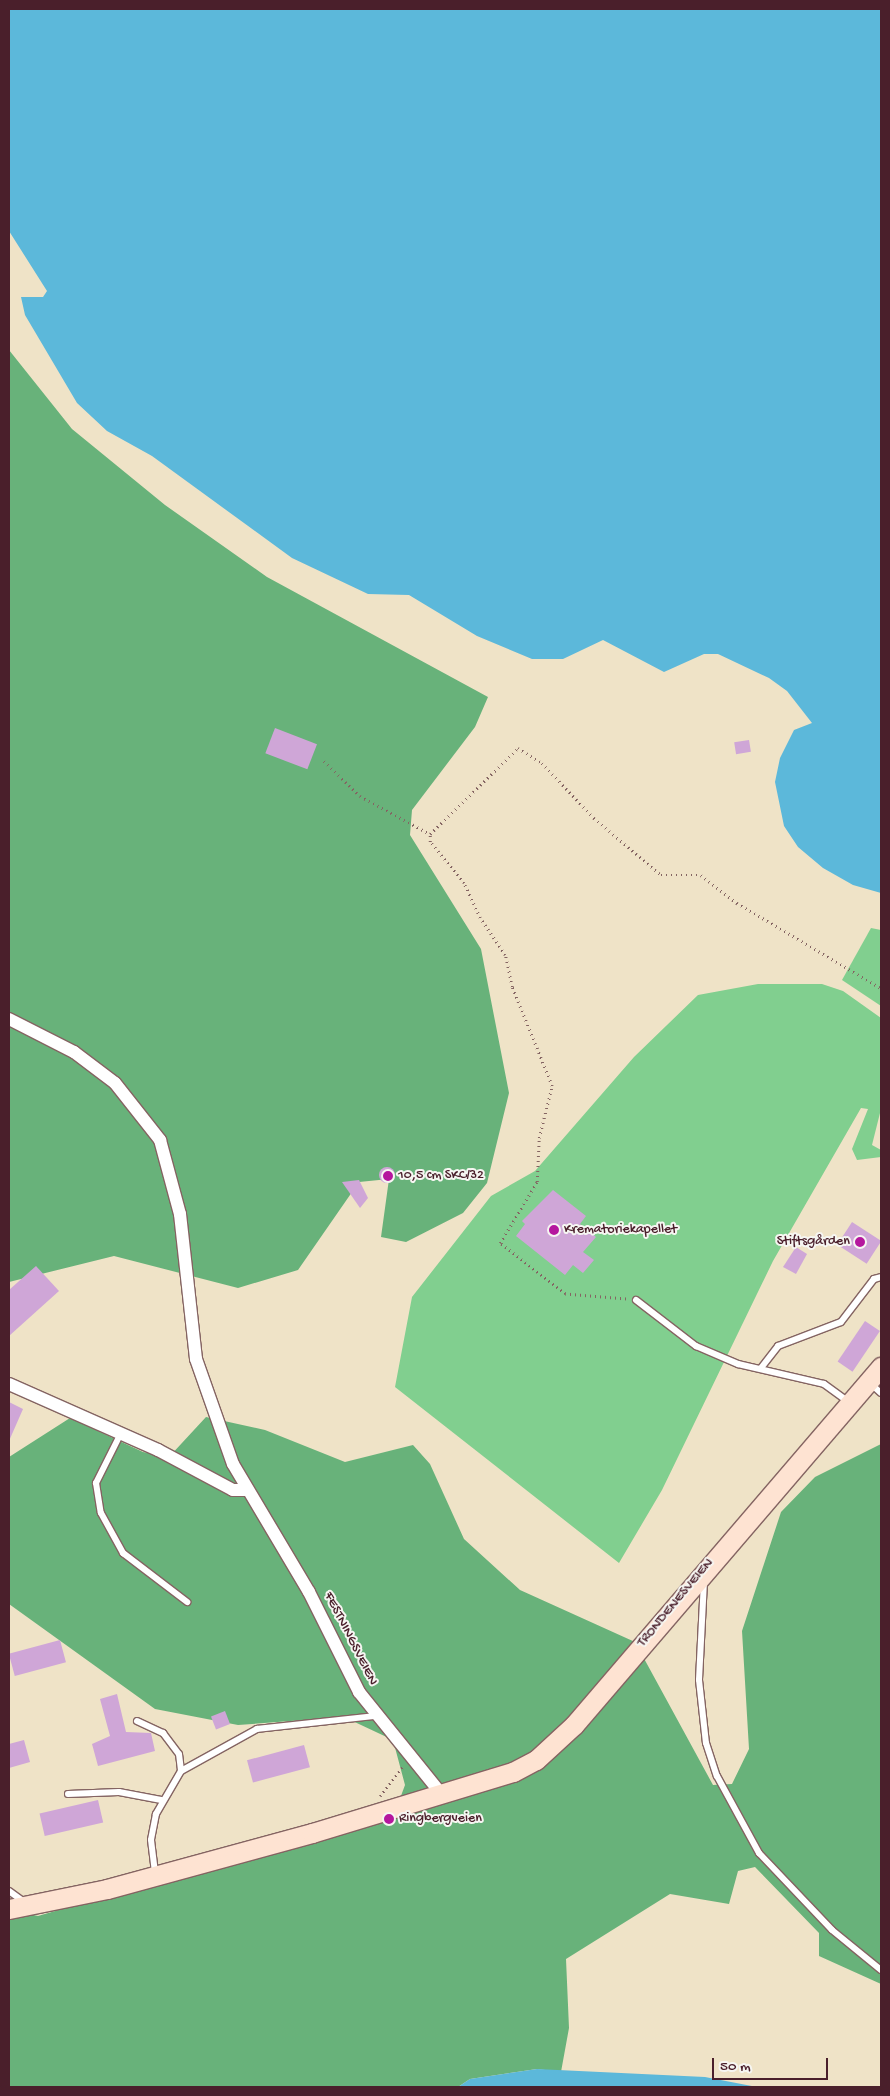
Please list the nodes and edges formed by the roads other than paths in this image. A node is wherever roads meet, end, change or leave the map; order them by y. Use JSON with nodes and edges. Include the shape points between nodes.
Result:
{"nodes":[{"id":1,"x":9,"y":1019,"type":"edge"},
{"id":2,"x":881,"y":1277,"type":"edge"},
{"id":3,"x":636,"y":1300,"type":"road end"},
{"id":4,"x":881,"y":1367,"type":"edge"},
{"id":5,"x":761,"y":1368,"type":"junction"},
{"id":6,"x":9,"y":1384,"type":"edge"},
{"id":7,"x":875,"y":1387,"type":"edge"},
{"id":8,"x":850,"y":1403,"type":"junction"},
{"id":9,"x":121,"y":1432,"type":"junction"},
{"id":10,"x":247,"y":1490,"type":"junction"},
{"id":11,"x":704,"y":1570,"type":"junction"},
{"id":12,"x":187,"y":1602,"type":"dead end"},
{"id":13,"x":375,"y":1716,"type":"junction"},
{"id":14,"x":137,"y":1721,"type":"dead end"},
{"id":15,"x":181,"y":1771,"type":"junction"},
{"id":16,"x":439,"y":1791,"type":"junction"},
{"id":17,"x":68,"y":1794,"type":"dead end"},
{"id":18,"x":161,"y":1800,"type":"junction"},
{"id":19,"x":156,"y":1876,"type":"junction"},
{"id":20,"x":9,"y":1891,"type":"edge"},
{"id":21,"x":28,"y":1905,"type":"junction"},
{"id":22,"x":9,"y":1909,"type":"edge"},
{"id":23,"x":881,"y":1970,"type":"edge"}],
"edges":[{"from":1,"to":10,"type":"street","name":"FESTNINGSVEIEN","via":[[74,1052],[114,1083],[160,1140],[180,1214],[196,1359],[218,1427]]},
{"from":2,"to":5,"type":"lane","via":[[874,1279],[841,1322],[778,1346]]},
{"from":3,"to":5,"type":"lane","via":[[696,1346]]},
{"from":4,"to":7,"type":"main road","name":"TRONDENESVEIEN"},
{"from":5,"to":8,"type":"lane","via":[[824,1384]]},
{"from":6,"to":9,"type":"street"},
{"from":7,"to":8,"type":"main road","name":"TRONDENESVEIEN"},
{"from":8,"to":11,"type":"main road","name":"TRONDENESVEIEN"},
{"from":9,"to":10,"type":"street","via":[[233,1490]]},
{"from":9,"to":12,"type":"lane","via":[[96,1482],[101,1513],[123,1552]]},
{"from":10,"to":13,"type":"street","name":"FESTNINGSVEIEN","via":[[309,1592]]},
{"from":11,"to":16,"type":"main road","name":"TRONDENESVEIEN","via":[[547,1752],[513,1772]]},
{"from":11,"to":23,"type":"lane","via":[[699,1680],[706,1742],[718,1776],[759,1853],[832,1930]]},
{"from":13,"to":15,"type":"lane","via":[[257,1729]]},
{"from":13,"to":16,"type":"street","name":"FESTNINGSVEIEN"},
{"from":14,"to":15,"type":"lane","via":[[163,1733],[179,1754]]},
{"from":15,"to":18,"type":"lane"},
{"from":16,"to":19,"type":"main road","via":[[381,1812]]},
{"from":17,"to":18,"type":"lane","via":[[119,1792]]},
{"from":18,"to":19,"type":"lane","via":[[151,1840]]},
{"from":19,"to":21,"type":"main road"},
{"from":20,"to":21,"type":"lane"},
{"from":21,"to":22,"type":"main road"}]}
